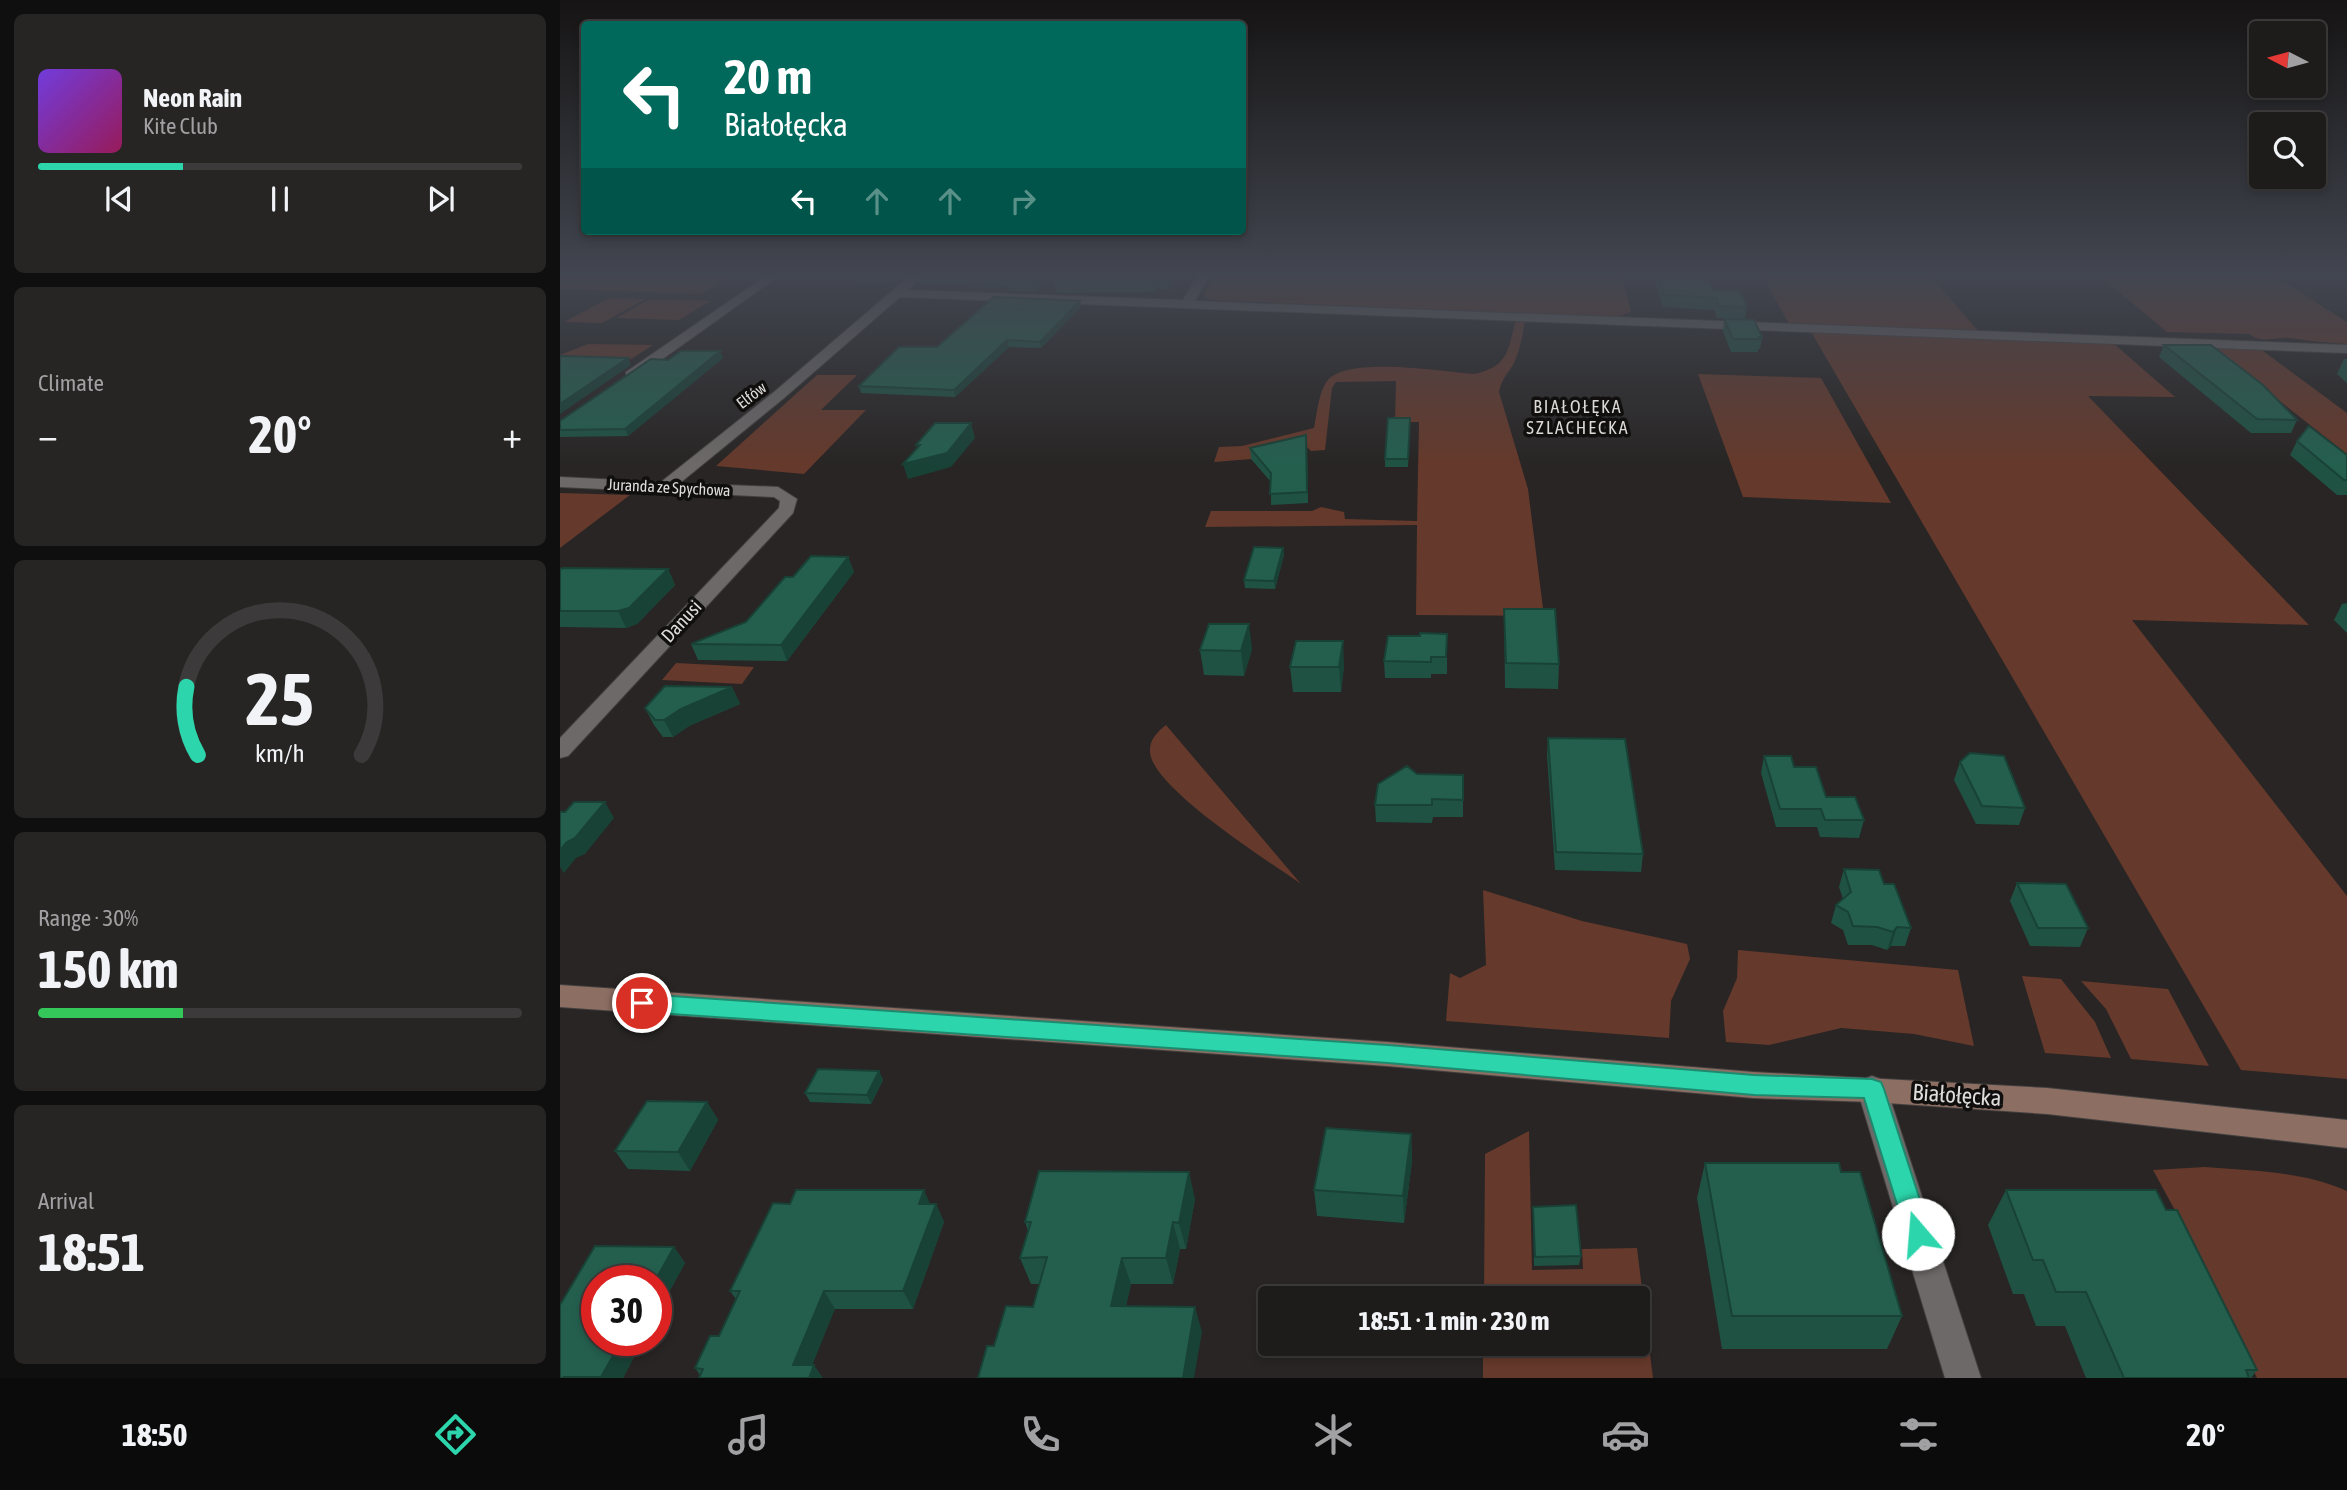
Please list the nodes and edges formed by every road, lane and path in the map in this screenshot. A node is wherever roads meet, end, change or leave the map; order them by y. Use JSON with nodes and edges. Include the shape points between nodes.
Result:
{"nodes":[{"id":1,"x":684,"y":337,"type":"edge"},
{"id":2,"x":846,"y":337,"type":"edge"},
{"id":3,"x":2052,"y":337,"type":"edge"},
{"id":4,"x":2347,"y":349,"type":"edge"},
{"id":5,"x":614,"y":386,"type":"edge"},
{"id":6,"x":560,"y":482,"type":"edge"},
{"id":7,"x":664,"y":487,"type":"junction"},
{"id":8,"x":778,"y":492,"type":"joint"},
{"id":9,"x":560,"y":751,"type":"edge"},
{"id":10,"x":560,"y":996,"type":"edge"},
{"id":11,"x":1872,"y":1089,"type":"junction"},
{"id":12,"x":2347,"y":1134,"type":"edge"},
{"id":13,"x":1963,"y":1378,"type":"edge"}],
"edges":[{"from":1,"to":5,"type":"street"},
{"from":2,"to":7,"type":"street","name":"Elfów"},
{"from":3,"to":4,"type":"street"},
{"from":6,"to":7,"type":"street","name":"Juranda ze Spychowa"},
{"from":7,"to":8,"type":"street","name":"Juranda ze Spychowa"},
{"from":8,"to":9,"type":"street","name":"Danusi","via":[[789,499],[787,509]]},
{"from":10,"to":11,"type":"street","name":"Białołęcka","via":[[1388,1054],[1754,1085]]},
{"from":11,"to":12,"type":"street","name":"Białołęcka","via":[[2048,1101]]},
{"from":11,"to":13,"type":"street"}]}
